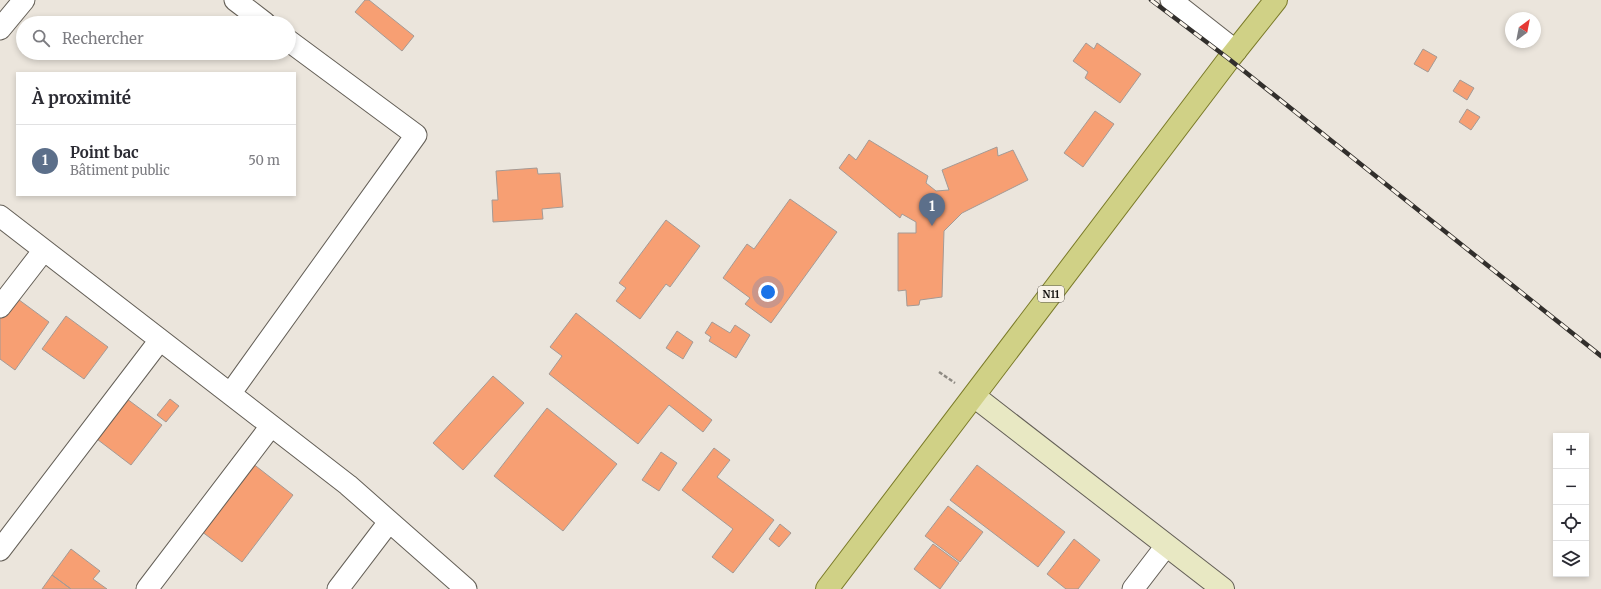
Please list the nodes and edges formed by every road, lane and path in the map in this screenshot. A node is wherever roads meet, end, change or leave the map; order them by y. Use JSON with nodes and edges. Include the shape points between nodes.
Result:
{"nodes":[{"id":1,"x":24,"y":0,"type":"edge"},
{"id":2,"x":234,"y":0,"type":"edge"},
{"id":3,"x":1171,"y":0,"type":"edge"},
{"id":4,"x":1276,"y":0,"type":"edge"},
{"id":5,"x":256,"y":16,"type":"edge"},
{"id":6,"x":0,"y":29,"type":"edge"},
{"id":7,"x":296,"y":46,"type":"edge"},
{"id":8,"x":1236,"y":51,"type":"junction"},
{"id":9,"x":0,"y":216,"type":"edge"},
{"id":10,"x":44,"y":250,"type":"junction"},
{"id":11,"x":0,"y":307,"type":"edge"},
{"id":12,"x":160,"y":340,"type":"junction"},
{"id":13,"x":230,"y":394,"type":"junction"},
{"id":14,"x":974,"y":396,"type":"junction"},
{"id":15,"x":271,"y":426,"type":"junction"},
{"id":16,"x":389,"y":522,"type":"junction"},
{"id":17,"x":1166,"y":546,"type":"junction"},
{"id":18,"x":0,"y":550,"type":"edge"},
{"id":19,"x":147,"y":589,"type":"edge"},
{"id":20,"x":338,"y":589,"type":"edge"},
{"id":21,"x":466,"y":589,"type":"edge"},
{"id":22,"x":827,"y":589,"type":"edge"},
{"id":23,"x":1133,"y":589,"type":"edge"},
{"id":24,"x":1223,"y":589,"type":"edge"}],
"edges":[{"from":1,"to":6,"type":"street"},
{"from":2,"to":5,"type":"street"},
{"from":3,"to":8,"type":"street"},
{"from":4,"to":8,"type":"main road","number":"N11"},
{"from":7,"to":13,"type":"street","via":[[416,135]]},
{"from":8,"to":14,"type":"main road","number":"N11"},
{"from":9,"to":10,"type":"street"},
{"from":10,"to":11,"type":"street"},
{"from":10,"to":12,"type":"street"},
{"from":12,"to":13,"type":"street"},
{"from":12,"to":18,"type":"street"},
{"from":13,"to":15,"type":"street"},
{"from":14,"to":17,"type":"main road"},
{"from":14,"to":22,"type":"main road","number":"N11"},
{"from":15,"to":16,"type":"street","via":[[348,485]]},
{"from":15,"to":19,"type":"street"},
{"from":16,"to":20,"type":"street"},
{"from":16,"to":21,"type":"street"},
{"from":17,"to":23,"type":"street"},
{"from":17,"to":24,"type":"main road"}]}
